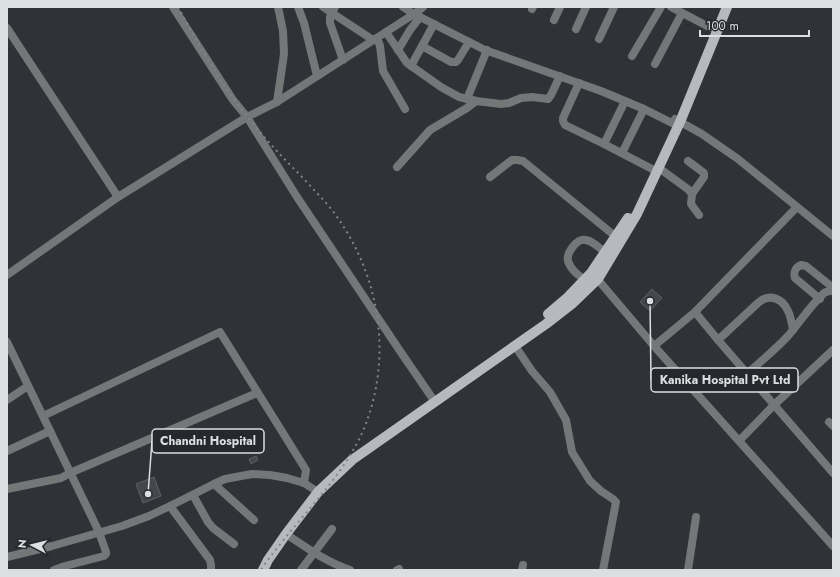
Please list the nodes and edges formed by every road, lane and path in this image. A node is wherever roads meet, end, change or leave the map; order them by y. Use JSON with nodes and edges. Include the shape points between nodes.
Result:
{"nodes":[{"id":1,"x":174,"y":7,"type":"edge"},
{"id":2,"x":278,"y":7,"type":"edge"},
{"id":3,"x":298,"y":7,"type":"edge"},
{"id":4,"x":323,"y":7,"type":"edge"},
{"id":5,"x":403,"y":7,"type":"edge"},
{"id":6,"x":423,"y":7,"type":"edge"},
{"id":7,"x":560,"y":7,"type":"edge"},
{"id":8,"x":586,"y":7,"type":"edge"},
{"id":9,"x":614,"y":7,"type":"edge"},
{"id":10,"x":661,"y":7,"type":"edge"},
{"id":11,"x":671,"y":7,"type":"edge"},
{"id":12,"x":720,"y":7,"type":"edge"},
{"id":13,"x":726,"y":7,"type":"edge"},
{"id":14,"x":334,"y":10,"type":"edge"},
{"id":15,"x":682,"y":13,"type":"junction"},
{"id":16,"x":417,"y":16,"type":"junction"},
{"id":17,"x":554,"y":20,"type":"dead end"},
{"id":18,"x":434,"y":24,"type":"junction"},
{"id":19,"x":7,"y":28,"type":"edge"},
{"id":20,"x":711,"y":28,"type":"junction"},
{"id":21,"x":576,"y":29,"type":"dead end"},
{"id":22,"x":386,"y":32,"type":"junction"},
{"id":23,"x":375,"y":39,"type":"junction"},
{"id":24,"x":599,"y":39,"type":"dead end"},
{"id":25,"x":469,"y":42,"type":"junction"},
{"id":26,"x":422,"y":46,"type":"junction"},
{"id":27,"x":398,"y":50,"type":"junction"},
{"id":28,"x":487,"y":50,"type":"junction"},
{"id":29,"x":632,"y":56,"type":"dead end"},
{"id":30,"x":342,"y":60,"type":"junction"},
{"id":31,"x":656,"y":64,"type":"dead end"},
{"id":32,"x":411,"y":66,"type":"junction"},
{"id":33,"x":317,"y":76,"type":"junction"},
{"id":34,"x":560,"y":76,"type":"junction"},
{"id":35,"x":579,"y":83,"type":"junction"},
{"id":36,"x":467,"y":99,"type":"junction"},
{"id":37,"x":476,"y":101,"type":"junction"},
{"id":38,"x":625,"y":101,"type":"junction"},
{"id":39,"x":277,"y":102,"type":"junction"},
{"id":40,"x":405,"y":109,"type":"dead end"},
{"id":41,"x":644,"y":109,"type":"junction"},
{"id":42,"x":247,"y":117,"type":"junction"},
{"id":43,"x":676,"y":122,"type":"junction"},
{"id":44,"x":604,"y":144,"type":"junction"},
{"id":45,"x":622,"y":153,"type":"junction"},
{"id":46,"x":688,"y":161,"type":"dead end"},
{"id":47,"x":397,"y":167,"type":"dead end"},
{"id":48,"x":656,"y":168,"type":"junction"},
{"id":49,"x":490,"y":177,"type":"dead end"},
{"id":50,"x":692,"y":194,"type":"junction"},
{"id":51,"x":118,"y":197,"type":"junction"},
{"id":52,"x":796,"y":207,"type":"junction"},
{"id":53,"x":699,"y":215,"type":"dead end"},
{"id":54,"x":833,"y":236,"type":"edge"},
{"id":55,"x":619,"y":238,"type":"junction"},
{"id":56,"x":605,"y":252,"type":"junction"},
{"id":57,"x":7,"y":274,"type":"edge"},
{"id":58,"x":591,"y":277,"type":"junction"},
{"id":59,"x":820,"y":299,"type":"junction"},
{"id":60,"x":695,"y":312,"type":"junction"},
{"id":61,"x":793,"y":330,"type":"junction"},
{"id":62,"x":718,"y":340,"type":"junction"},
{"id":63,"x":7,"y":342,"type":"edge"},
{"id":64,"x":515,"y":346,"type":"junction"},
{"id":65,"x":654,"y":346,"type":"junction"},
{"id":66,"x":833,"y":350,"type":"edge"},
{"id":67,"x":502,"y":351,"type":"junction"},
{"id":68,"x":10,"y":356,"type":"edge"},
{"id":69,"x":747,"y":374,"type":"junction"},
{"id":70,"x":28,"y":386,"type":"junction"},
{"id":71,"x":257,"y":393,"type":"junction"},
{"id":72,"x":434,"y":399,"type":"junction"},
{"id":73,"x":7,"y":400,"type":"edge"},
{"id":74,"x":774,"y":405,"type":"junction"},
{"id":75,"x":43,"y":416,"type":"junction"},
{"id":76,"x":50,"y":431,"type":"junction"},
{"id":77,"x":739,"y":441,"type":"junction"},
{"id":78,"x":7,"y":451,"type":"edge"},
{"id":79,"x":70,"y":473,"type":"junction"},
{"id":80,"x":833,"y":473,"type":"edge"},
{"id":81,"x":214,"y":484,"type":"junction"},
{"id":82,"x":312,"y":488,"type":"junction"},
{"id":83,"x":7,"y":490,"type":"edge"},
{"id":84,"x":192,"y":494,"type":"junction"},
{"id":85,"x":170,"y":506,"type":"junction"},
{"id":86,"x":696,"y":517,"type":"dead end"},
{"id":87,"x":254,"y":520,"type":"dead end"},
{"id":88,"x":332,"y":529,"type":"dead end"},
{"id":89,"x":99,"y":532,"type":"junction"},
{"id":90,"x":286,"y":534,"type":"junction"},
{"id":91,"x":234,"y":544,"type":"dead end"},
{"id":92,"x":833,"y":546,"type":"edge"},
{"id":93,"x":314,"y":553,"type":"junction"},
{"id":94,"x":7,"y":557,"type":"edge"},
{"id":95,"x":54,"y":570,"type":"edge"},
{"id":96,"x":211,"y":570,"type":"edge"},
{"id":97,"x":257,"y":570,"type":"edge"},
{"id":98,"x":263,"y":570,"type":"edge"},
{"id":99,"x":301,"y":570,"type":"edge"},
{"id":100,"x":350,"y":570,"type":"edge"},
{"id":101,"x":603,"y":570,"type":"edge"},
{"id":102,"x":688,"y":570,"type":"edge"}],
"edges":[{"from":1,"to":42,"type":"street","via":[[233,100]]},
{"from":2,"to":39,"type":"street","via":[[284,54]]},
{"from":3,"to":33,"type":"street"},
{"from":4,"to":14,"type":"street"},
{"from":5,"to":16,"type":"street"},
{"from":6,"to":16,"type":"street"},
{"from":7,"to":17,"type":"street"},
{"from":8,"to":21,"type":"street"},
{"from":9,"to":24,"type":"street"},
{"from":10,"to":29,"type":"street"},
{"from":11,"to":15,"type":"street"},
{"from":12,"to":20,"type":"main road"},
{"from":13,"to":43,"type":"main road"},
{"from":14,"to":23,"type":"street"},
{"from":14,"to":30,"type":"street","via":[[330,23]]},
{"from":15,"to":20,"type":"street"},
{"from":15,"to":31,"type":"street"},
{"from":16,"to":18,"type":"street"},
{"from":16,"to":22,"type":"street"},
{"from":16,"to":27,"type":"street"},
{"from":18,"to":25,"type":"street"},
{"from":18,"to":26,"type":"street"},
{"from":19,"to":51,"type":"street"},
{"from":20,"to":43,"type":"main road"},
{"from":22,"to":23,"type":"street"},
{"from":22,"to":27,"type":"street"},
{"from":23,"to":30,"type":"street"},
{"from":23,"to":40,"type":"street","via":[[380,46],[385,75]]},
{"from":25,"to":26,"type":"street","via":[[458,60],[453,62]]},
{"from":25,"to":28,"type":"street"},
{"from":26,"to":32,"type":"street"},
{"from":27,"to":32,"type":"street"},
{"from":28,"to":34,"type":"street"},
{"from":28,"to":36,"type":"street"},
{"from":30,"to":33,"type":"street"},
{"from":32,"to":36,"type":"street","via":[[451,93]]},
{"from":33,"to":39,"type":"street"},
{"from":34,"to":35,"type":"street"},
{"from":34,"to":37,"type":"street","via":[[548,99],[521,98],[505,104]]},
{"from":35,"to":38,"type":"street"},
{"from":35,"to":44,"type":"street","via":[[563,118],[564,124]]},
{"from":36,"to":37,"type":"street"},
{"from":37,"to":47,"type":"street","via":[[430,130]]},
{"from":38,"to":41,"type":"street"},
{"from":38,"to":44,"type":"street"},
{"from":39,"to":42,"type":"street"},
{"from":41,"to":43,"type":"street"},
{"from":41,"to":45,"type":"street"},
{"from":42,"to":51,"type":"street"},
{"from":42,"to":72,"type":"street","via":[[395,345]]},
{"from":43,"to":48,"type":"main road"},
{"from":43,"to":52,"type":"street","via":[[702,134],[738,158]]},
{"from":44,"to":45,"type":"street"},
{"from":45,"to":48,"type":"street"},
{"from":46,"to":50,"type":"street","via":[[704,173]]},
{"from":48,"to":50,"type":"street"},
{"from":48,"to":55,"type":"main road","via":[[637,214]]},
{"from":49,"to":55,"type":"street","via":[[512,160],[523,161]]},
{"from":50,"to":53,"type":"street","via":[[690,204]]},
{"from":51,"to":57,"type":"street"},
{"from":52,"to":54,"type":"street"},
{"from":52,"to":60,"type":"street"},
{"from":55,"to":56,"type":"main road"},
{"from":55,"to":58,"type":"main road"},
{"from":56,"to":58,"type":"main road"},
{"from":56,"to":58,"type":"street","via":[[590,241],[584,240],[578,241],[570,252],[568,262],[575,272]]},
{"from":58,"to":64,"type":"main road","via":[[573,303]]},
{"from":58,"to":65,"type":"street"},
{"from":58,"to":67,"type":"main road"},
{"from":59,"to":59,"type":"street","via":[[827,292],[833,291],[832,288],[806,266],[799,265],[794,272],[795,278]]},
{"from":59,"to":61,"type":"street"},
{"from":60,"to":62,"type":"street"},
{"from":60,"to":65,"type":"street"},
{"from":61,"to":62,"type":"street","via":[[787,308],[776,298],[769,297],[762,299]]},
{"from":61,"to":69,"type":"street"},
{"from":62,"to":69,"type":"street"},
{"from":63,"to":68,"type":"street"},
{"from":64,"to":67,"type":"main road"},
{"from":64,"to":101,"type":"street","via":[[550,392],[566,420],[572,452],[590,481],[616,502]]},
{"from":65,"to":77,"type":"street"},
{"from":66,"to":74,"type":"street"},
{"from":67,"to":72,"type":"main road"},
{"from":68,"to":70,"type":"street"},
{"from":69,"to":74,"type":"street"},
{"from":70,"to":73,"type":"street"},
{"from":70,"to":75,"type":"street"},
{"from":71,"to":75,"type":"street","via":[[220,332]]},
{"from":71,"to":79,"type":"street"},
{"from":71,"to":82,"type":"street","via":[[306,470]]},
{"from":72,"to":82,"type":"main road"},
{"from":74,"to":77,"type":"street"},
{"from":74,"to":80,"type":"street"},
{"from":75,"to":76,"type":"street"},
{"from":76,"to":78,"type":"street"},
{"from":76,"to":79,"type":"street"},
{"from":77,"to":92,"type":"street"},
{"from":79,"to":83,"type":"street","via":[[61,478]]},
{"from":79,"to":89,"type":"street"},
{"from":81,"to":82,"type":"street","via":[[252,474],[287,478]]},
{"from":81,"to":84,"type":"street"},
{"from":81,"to":87,"type":"street"},
{"from":82,"to":90,"type":"main road"},
{"from":82,"to":97,"type":"main road","via":[[264,555]]},
{"from":84,"to":85,"type":"street"},
{"from":84,"to":91,"type":"street","via":[[213,528]]},
{"from":85,"to":89,"type":"street","via":[[135,521]]},
{"from":85,"to":96,"type":"street","via":[[210,560]]},
{"from":86,"to":102,"type":"street"},
{"from":88,"to":93,"type":"street"},
{"from":89,"to":94,"type":"street"},
{"from":89,"to":95,"type":"street","via":[[105,556]]},
{"from":90,"to":93,"type":"street"},
{"from":90,"to":98,"type":"main road"},
{"from":93,"to":99,"type":"street"},
{"from":93,"to":100,"type":"street"}]}
